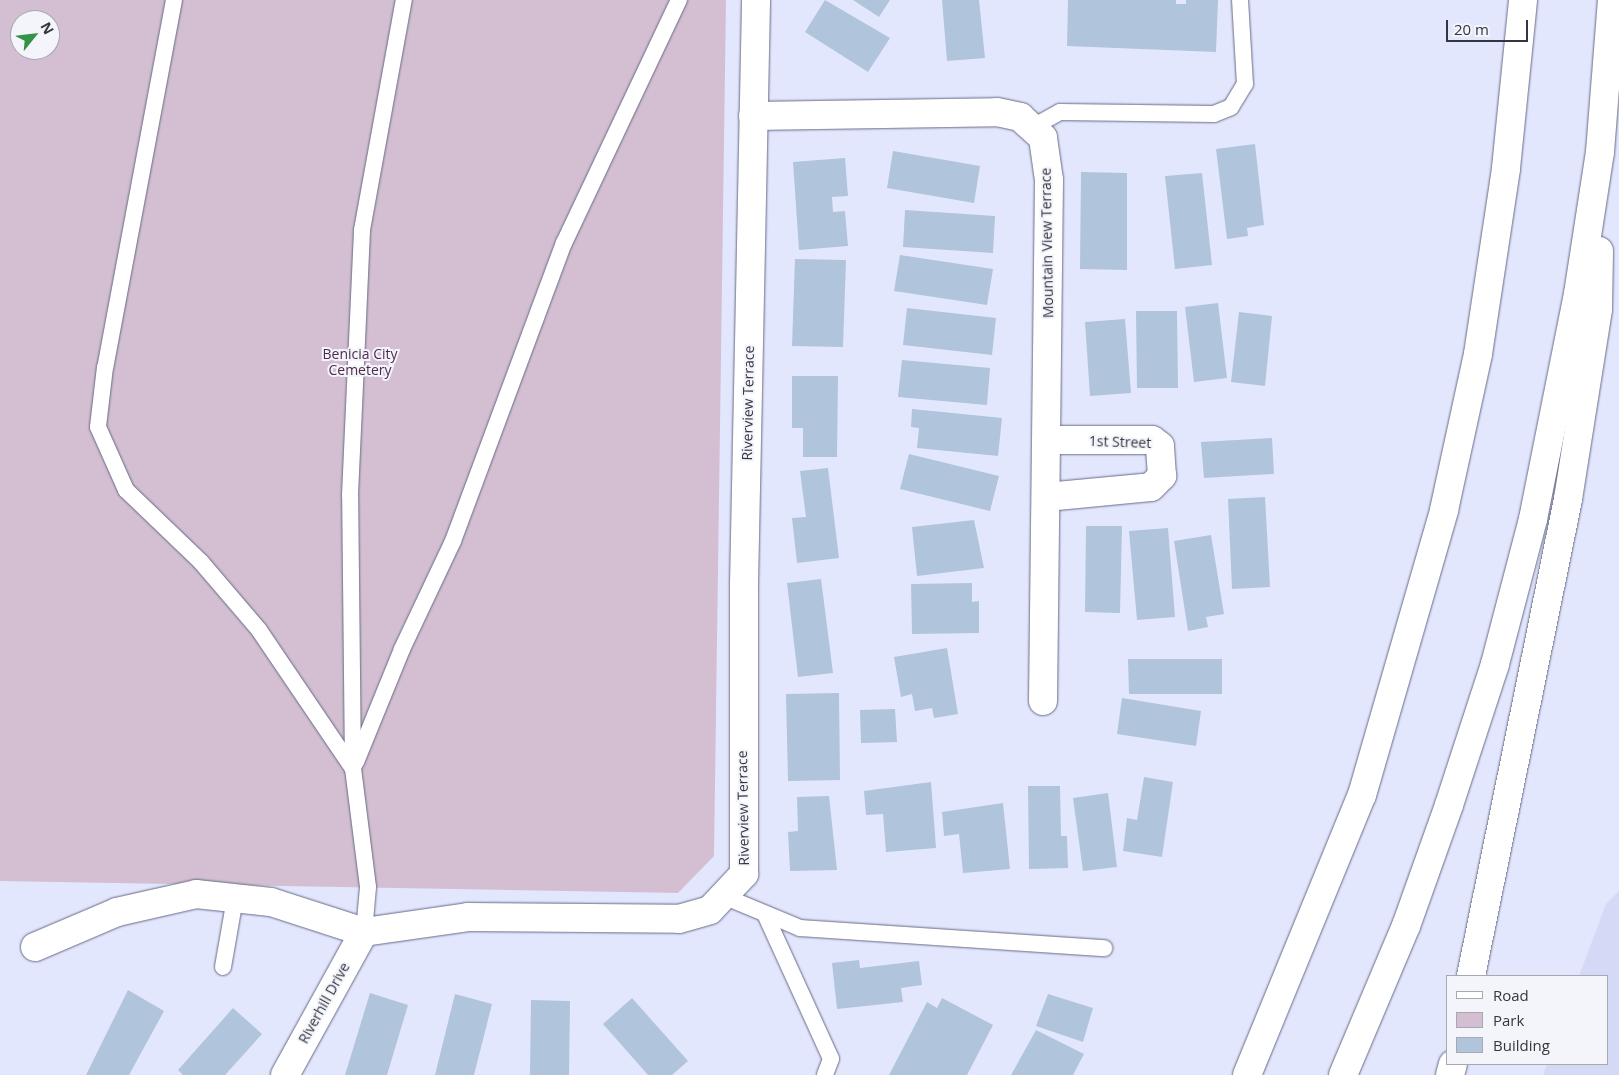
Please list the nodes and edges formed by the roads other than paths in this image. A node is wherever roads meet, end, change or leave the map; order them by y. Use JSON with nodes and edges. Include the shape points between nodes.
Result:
{"nodes":[{"id":1,"x":174,"y":0,"type":"edge"},
{"id":2,"x":404,"y":0,"type":"edge"},
{"id":3,"x":679,"y":0,"type":"edge"},
{"id":4,"x":756,"y":0,"type":"edge"},
{"id":5,"x":1240,"y":0,"type":"edge"},
{"id":6,"x":1523,"y":0,"type":"edge"},
{"id":7,"x":1612,"y":0,"type":"edge"},
{"id":8,"x":753,"y":116,"type":"junction"},
{"id":9,"x":1032,"y":128,"type":"junction"},
{"id":10,"x":1600,"y":152,"type":"junction"},
{"id":11,"x":1047,"y":440,"type":"junction"},
{"id":12,"x":1046,"y":498,"type":"junction"},
{"id":13,"x":1044,"y":701,"type":"dead end"},
{"id":14,"x":353,"y":769,"type":"junction"},
{"id":15,"x":723,"y":896,"type":"junction"},
{"id":16,"x":235,"y":898,"type":"junction"},
{"id":17,"x":765,"y":914,"type":"junction"},
{"id":18,"x":364,"y":932,"type":"junction"},
{"id":19,"x":35,"y":947,"type":"dead end"},
{"id":20,"x":1104,"y":948,"type":"dead end"},
{"id":21,"x":223,"y":966,"type":"dead end"},
{"id":22,"x":1471,"y":975,"type":"edge"},
{"id":23,"x":285,"y":1075,"type":"edge"},
{"id":24,"x":825,"y":1075,"type":"edge"},
{"id":25,"x":1247,"y":1075,"type":"edge"},
{"id":26,"x":1343,"y":1075,"type":"edge"}],
"edges":[{"from":1,"to":14,"type":"lane","via":[[105,367],[98,427],[126,490],[201,562],[259,630]]},
{"from":2,"to":14,"type":"lane","via":[[362,230],[350,495]]},
{"from":3,"to":14,"type":"lane","via":[[564,243],[453,541],[402,649]]},
{"from":4,"to":8,"type":"main road","name":"Riverview Terrace"},
{"from":5,"to":9,"type":"lane","via":[[1245,84],[1230,107],[1214,114],[1060,112]]},
{"from":6,"to":25,"type":"main road","via":[[1506,168],[1485,305],[1444,510],[1362,795]]},
{"from":7,"to":10,"type":"main road"},
{"from":8,"to":9,"type":"main road","name":"Mountain View Terrace","via":[[997,112],[1020,116]]},
{"from":8,"to":15,"type":"main road","name":"Riverview Terrace","via":[[744,874]]},
{"from":9,"to":11,"type":"main road","name":"Mountain View Terrace","via":[[1043,138],[1049,180]]},
{"from":10,"to":22,"type":"main road","via":[[1598,309],[1568,499]]},
{"from":10,"to":26,"type":"main road","via":[[1578,294],[1535,510],[1495,664],[1406,926]]},
{"from":11,"to":12,"type":"main road","name":"Mountain View Terrace"},
{"from":11,"to":12,"type":"main road","name":"1st Street","via":[[1152,440],[1160,446],[1162,476],[1151,487]]},
{"from":12,"to":13,"type":"main road","name":"Mountain View Terrace"},
{"from":14,"to":18,"type":"lane","via":[[368,888]]},
{"from":15,"to":17,"type":"lane"},
{"from":15,"to":18,"type":"main road","name":"Riverview Terrace","via":[[710,910],[679,919],[468,917]]},
{"from":16,"to":18,"type":"main road","name":"Riverview Terrace","via":[[271,902]]},
{"from":16,"to":19,"type":"main road","name":"Riverview Terrace","via":[[196,894],[117,912]]},
{"from":16,"to":21,"type":"lane"},
{"from":17,"to":20,"type":"lane","via":[[800,928]]},
{"from":17,"to":24,"type":"lane","via":[[831,1059]]},
{"from":18,"to":23,"type":"main road","name":"Riverhill Drive"}]}
